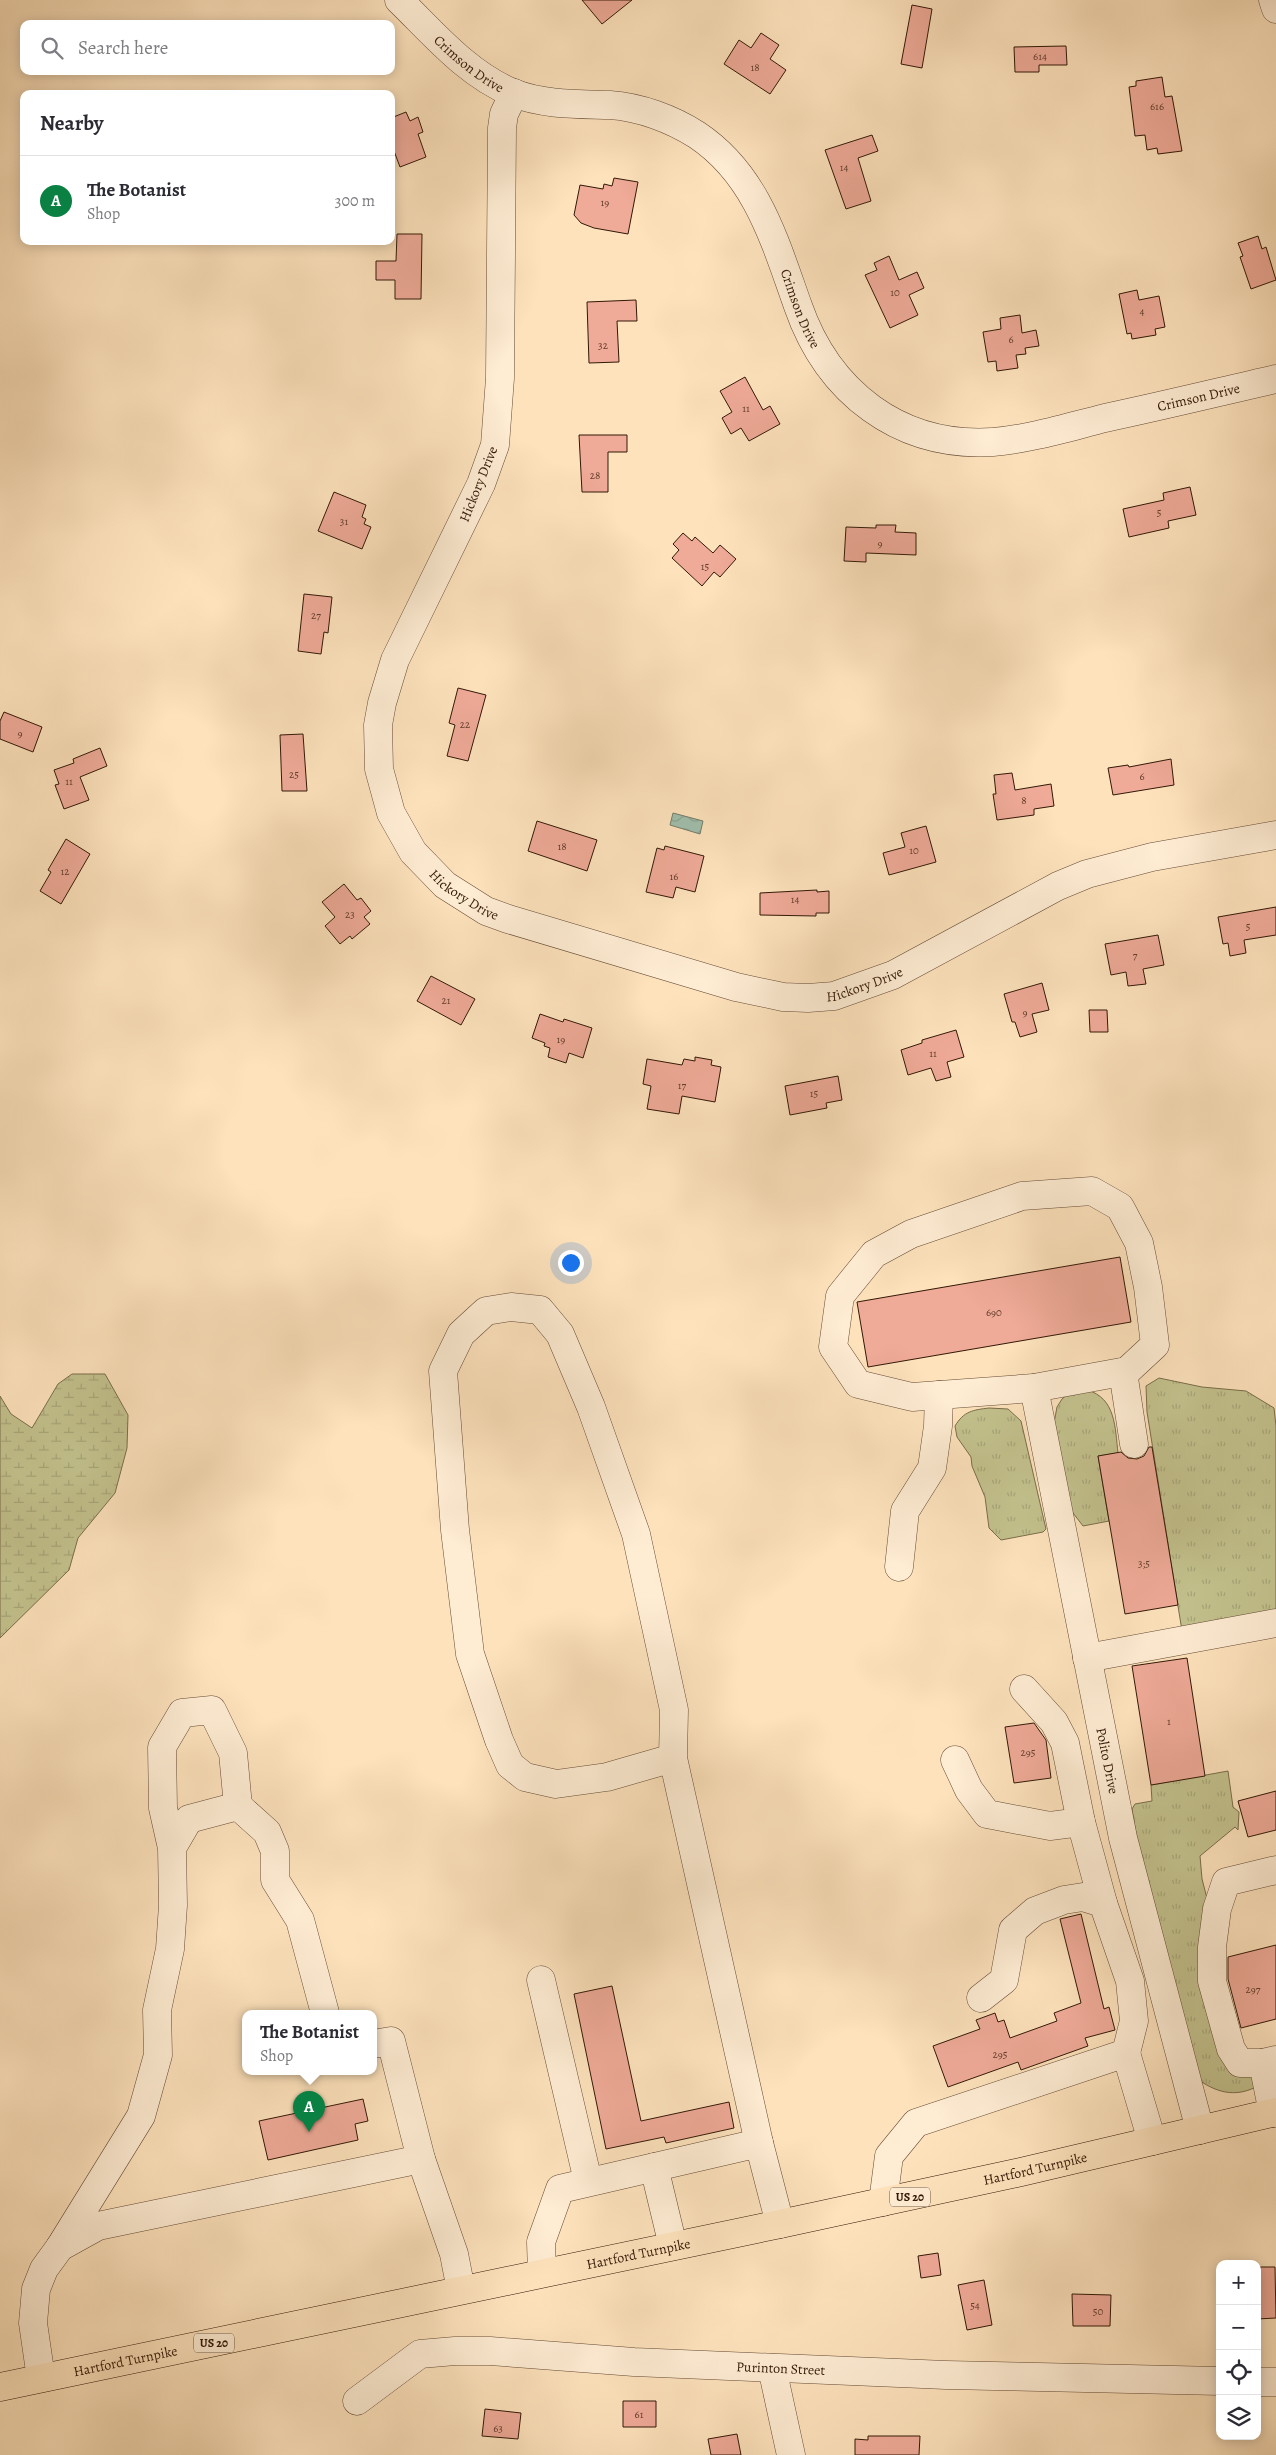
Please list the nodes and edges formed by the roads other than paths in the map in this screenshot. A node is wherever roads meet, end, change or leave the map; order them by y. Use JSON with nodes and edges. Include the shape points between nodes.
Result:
{"nodes":[{"id":1,"x":399,"y":0,"type":"edge"},
{"id":2,"x":1273,"y":0,"type":"edge"},
{"id":3,"x":1276,"y":9,"type":"edge"},
{"id":4,"x":514,"y":93,"type":"junction"},
{"id":5,"x":1276,"y":380,"type":"edge"},
{"id":6,"x":1276,"y":835,"type":"edge"},
{"id":7,"x":1123,"y":1372,"type":"junction"},
{"id":8,"x":1034,"y":1388,"type":"junction"},
{"id":9,"x":939,"y":1395,"type":"junction"},
{"id":10,"x":1134,"y":1444,"type":"dead end"},
{"id":11,"x":899,"y":1567,"type":"dead end"},
{"id":12,"x":1276,"y":1623,"type":"edge"},
{"id":13,"x":1087,"y":1658,"type":"junction"},
{"id":14,"x":1024,"y":1689,"type":"dead end"},
{"id":15,"x":673,"y":1758,"type":"junction"},
{"id":16,"x":955,"y":1760,"type":"dead end"},
{"id":17,"x":238,"y":1806,"type":"junction"},
{"id":18,"x":1081,"y":1822,"type":"junction"},
{"id":19,"x":172,"y":1848,"type":"junction"},
{"id":20,"x":1276,"y":1870,"type":"edge"},
{"id":21,"x":1103,"y":1903,"type":"junction"},
{"id":22,"x":541,"y":1980,"type":"dead end"},
{"id":23,"x":981,"y":1998,"type":"dead end"},
{"id":24,"x":324,"y":2010,"type":"edge"},
{"id":25,"x":377,"y":2043,"type":"edge"},
{"id":26,"x":1126,"y":2053,"type":"junction"},
{"id":27,"x":1270,"y":2062,"type":"edge"},
{"id":28,"x":1275,"y":2113,"type":"edge"},
{"id":29,"x":1200,"y":2130,"type":"junction"},
{"id":30,"x":1152,"y":2141,"type":"junction"},
{"id":31,"x":759,"y":2143,"type":"junction"},
{"id":32,"x":421,"y":2159,"type":"junction"},
{"id":33,"x":654,"y":2167,"type":"junction"},
{"id":34,"x":588,"y":2181,"type":"junction"},
{"id":35,"x":882,"y":2202,"type":"junction"},
{"id":36,"x":780,"y":2224,"type":"junction"},
{"id":37,"x":674,"y":2246,"type":"junction"},
{"id":38,"x":60,"y":2247,"type":"junction"},
{"id":39,"x":542,"y":2273,"type":"junction"},
{"id":40,"x":461,"y":2290,"type":"junction"},
{"id":41,"x":772,"y":2368,"type":"junction"},
{"id":42,"x":41,"y":2378,"type":"junction"},
{"id":43,"x":1216,"y":2382,"type":"edge"},
{"id":44,"x":1261,"y":2382,"type":"edge"},
{"id":45,"x":1276,"y":2382,"type":"edge"},
{"id":46,"x":0,"y":2387,"type":"edge"},
{"id":47,"x":357,"y":2402,"type":"dead end"},
{"id":48,"x":791,"y":2455,"type":"edge"}],
"edges":[{"from":1,"to":4,"type":"street","name":"Crimson Drive","via":[[468,66],[485,79]]},
{"from":2,"to":3,"type":"street"},
{"from":4,"to":5,"type":"street","name":"Crimson Drive","via":[[555,102],[613,106],[657,115],[697,135],[715,149],[737,172],[760,205],[806,328],[828,367],[860,401],[908,429],[947,440],[995,442]]},
{"from":4,"to":6,"type":"street","name":"Hickory Drive","via":[[504,114],[502,128],[500,386],[495,445],[481,484],[395,660],[378,725],[379,770],[391,813],[427,869],[465,899],[508,919],[736,987],[783,997],[808,998],[834,996],[893,975],[1058,886],[1087,874],[1152,857]]},
{"from":7,"to":8,"type":"street"},
{"from":7,"to":9,"type":"street","via":[[1155,1344],[1139,1243],[1120,1207],[1092,1191],[1022,1196],[911,1234],[874,1254],[840,1296],[833,1347],[858,1384],[912,1398]]},
{"from":7,"to":10,"type":"street"},
{"from":8,"to":9,"type":"street"},
{"from":8,"to":13,"type":"street","name":"Polito Drive"},
{"from":9,"to":11,"type":"street","via":[[932,1468],[905,1511]]},
{"from":12,"to":13,"type":"street"},
{"from":13,"to":29,"type":"street","name":"Polito Drive","via":[[1123,1838]]},
{"from":14,"to":18,"type":"street","via":[[1054,1722],[1065,1743]]},
{"from":15,"to":15,"type":"street","via":[[674,1710],[636,1534],[591,1407],[560,1334],[540,1310],[511,1307],[486,1311],[461,1334],[443,1371],[455,1530],[470,1654],[499,1740],[510,1765],[525,1776],[556,1784],[608,1776]]},
{"from":15,"to":31,"type":"street"},
{"from":16,"to":18,"type":"street","via":[[969,1790],[987,1814],[1050,1826]]},
{"from":17,"to":19,"type":"street","via":[[189,1819]]},
{"from":17,"to":19,"type":"street","via":[[233,1753],[212,1710],[182,1714],[162,1747],[163,1808]]},
{"from":17,"to":24,"type":"street","via":[[267,1832],[275,1852],[275,1880],[300,1920]]},
{"from":18,"to":21,"type":"street"},
{"from":19,"to":38,"type":"street","via":[[171,1940],[157,2010],[158,2055],[141,2116]]},
{"from":20,"to":27,"type":"street","via":[[1226,1882],[1217,1909],[1212,1947],[1212,1981],[1231,2049],[1240,2063]]},
{"from":21,"to":23,"type":"street","via":[[1083,1897],[1035,1911],[1013,1930],[1004,1980]]},
{"from":21,"to":26,"type":"street","via":[[1130,1981],[1134,2021]]},
{"from":22,"to":34,"type":"street"},
{"from":25,"to":32,"type":"street","via":[[391,2041]]},
{"from":26,"to":30,"type":"street"},
{"from":26,"to":35,"type":"street","via":[[916,2123],[889,2156]]},
{"from":27,"to":28,"type":"street"},
{"from":28,"to":29,"type":"main road","name":"Hartford Turnpike","number":"US 20"},
{"from":29,"to":30,"type":"main road","name":"Hartford Turnpike","number":"US 20"},
{"from":30,"to":35,"type":"main road","name":"Hartford Turnpike","number":"US 20"},
{"from":31,"to":33,"type":"street"},
{"from":31,"to":36,"type":"street"},
{"from":32,"to":38,"type":"street","via":[[98,2226]]},
{"from":32,"to":40,"type":"street","via":[[454,2254]]},
{"from":33,"to":34,"type":"street"},
{"from":33,"to":37,"type":"street"},
{"from":34,"to":39,"type":"street","via":[[560,2189],[542,2242]]},
{"from":35,"to":36,"type":"main road","name":"Hartford Turnpike","number":"US 20"},
{"from":36,"to":37,"type":"main road","name":"Hartford Turnpike","number":"US 20"},
{"from":37,"to":39,"type":"main road","name":"Hartford Turnpike","number":"US 20"},
{"from":38,"to":42,"type":"street","via":[[44,2269],[36,2288],[33,2323]]},
{"from":39,"to":40,"type":"main road","name":"Hartford Turnpike","number":"US 20"},
{"from":40,"to":42,"type":"main road","name":"Hartford Turnpike","number":"US 20"},
{"from":41,"to":43,"type":"street","name":"Purinton Street"},
{"from":41,"to":47,"type":"street","name":"Purinton Street","via":[[455,2351],[420,2354]]},
{"from":41,"to":48,"type":"street"},
{"from":42,"to":46,"type":"main road","name":"Hartford Turnpike","number":"US 20"},
{"from":44,"to":45,"type":"street"}]}
